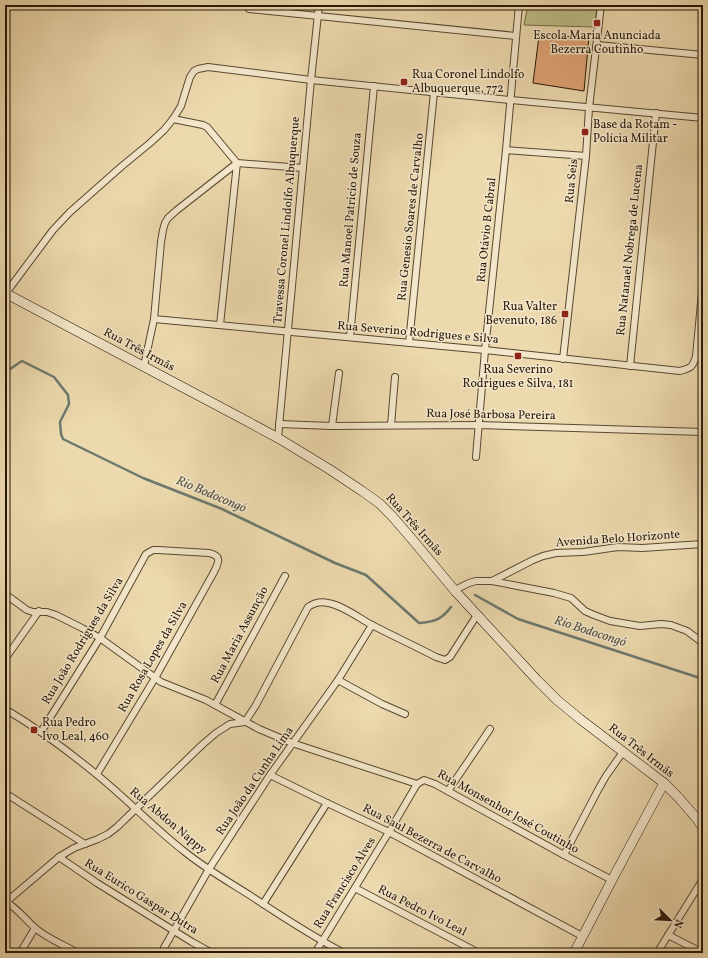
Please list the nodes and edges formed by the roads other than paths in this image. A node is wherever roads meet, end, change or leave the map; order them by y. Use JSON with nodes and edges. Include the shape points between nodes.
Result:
{"nodes":[{"id":1,"x":319,"y":5,"type":"edge"},
{"id":2,"x":519,"y":5,"type":"edge"},
{"id":3,"x":601,"y":5,"type":"edge"},
{"id":4,"x":249,"y":9,"type":"dead end"},
{"id":5,"x":318,"y":16,"type":"junction"},
{"id":6,"x":516,"y":36,"type":"junction"},
{"id":7,"x":597,"y":45,"type":"junction"},
{"id":8,"x":703,"y":55,"type":"edge"},
{"id":9,"x":311,"y":80,"type":"junction"},
{"id":10,"x":374,"y":86,"type":"junction"},
{"id":11,"x":434,"y":92,"type":"junction"},
{"id":12,"x":511,"y":100,"type":"junction"},
{"id":13,"x":589,"y":108,"type":"junction"},
{"id":14,"x":656,"y":113,"type":"junction"},
{"id":15,"x":703,"y":118,"type":"edge"},
{"id":16,"x":173,"y":119,"type":"junction"},
{"id":17,"x":506,"y":150,"type":"junction"},
{"id":18,"x":586,"y":156,"type":"junction"},
{"id":19,"x":237,"y":163,"type":"junction"},
{"id":20,"x":303,"y":168,"type":"junction"},
{"id":21,"x":703,"y":282,"type":"edge"},
{"id":22,"x":6,"y":293,"type":"edge"},
{"id":23,"x":154,"y":319,"type":"junction"},
{"id":24,"x":220,"y":325,"type":"junction"},
{"id":25,"x":288,"y":332,"type":"junction"},
{"id":26,"x":350,"y":338,"type":"junction"},
{"id":27,"x":409,"y":343,"type":"junction"},
{"id":28,"x":485,"y":350,"type":"junction"},
{"id":29,"x":563,"y":359,"type":"junction"},
{"id":30,"x":144,"y":366,"type":"junction"},
{"id":31,"x":630,"y":366,"type":"junction"},
{"id":32,"x":339,"y":373,"type":"dead end"},
{"id":33,"x":395,"y":377,"type":"dead end"},
{"id":34,"x":279,"y":424,"type":"junction"},
{"id":35,"x":478,"y":424,"type":"junction"},
{"id":36,"x":391,"y":425,"type":"junction"},
{"id":37,"x":332,"y":426,"type":"junction"},
{"id":38,"x":703,"y":432,"type":"edge"},
{"id":39,"x":278,"y":438,"type":"junction"},
{"id":40,"x":476,"y":457,"type":"dead end"},
{"id":41,"x":703,"y":544,"type":"edge"},
{"id":42,"x":142,"y":560,"type":"joint"},
{"id":43,"x":284,"y":576,"type":"dead end"},
{"id":44,"x":492,"y":581,"type":"junction"},
{"id":45,"x":456,"y":591,"type":"junction"},
{"id":46,"x":5,"y":594,"type":"edge"},
{"id":47,"x":39,"y":612,"type":"junction"},
{"id":48,"x":477,"y":615,"type":"junction"},
{"id":49,"x":372,"y":625,"type":"junction"},
{"id":50,"x":100,"y":638,"type":"junction"},
{"id":51,"x":703,"y":643,"type":"edge"},
{"id":52,"x":5,"y":659,"type":"edge"},
{"id":53,"x":155,"y":678,"type":"junction"},
{"id":54,"x":338,"y":680,"type":"junction"},
{"id":55,"x":215,"y":705,"type":"junction"},
{"id":56,"x":5,"y":709,"type":"edge"},
{"id":57,"x":405,"y":714,"type":"dead end"},
{"id":58,"x":245,"y":722,"type":"junction"},
{"id":59,"x":490,"y":729,"type":"dead end"},
{"id":60,"x":41,"y":732,"type":"junction"},
{"id":61,"x":292,"y":743,"type":"junction"},
{"id":62,"x":623,"y":752,"type":"junction"},
{"id":63,"x":97,"y":774,"type":"junction"},
{"id":64,"x":270,"y":775,"type":"junction"},
{"id":65,"x":664,"y":783,"type":"junction"},
{"id":66,"x":417,"y":784,"type":"junction"},
{"id":67,"x":448,"y":791,"type":"junction"},
{"id":68,"x":5,"y":793,"type":"edge"},
{"id":69,"x":327,"y":803,"type":"junction"},
{"id":70,"x":136,"y":809,"type":"junction"},
{"id":71,"x":703,"y":828,"type":"edge"},
{"id":72,"x":389,"y":832,"type":"junction"},
{"id":73,"x":85,"y":844,"type":"junction"},
{"id":74,"x":564,"y":855,"type":"junction"},
{"id":75,"x":59,"y":857,"type":"junction"},
{"id":76,"x":209,"y":869,"type":"junction"},
{"id":77,"x":703,"y":879,"type":"edge"},
{"id":78,"x":612,"y":880,"type":"junction"},
{"id":79,"x":354,"y":888,"type":"junction"},
{"id":80,"x":6,"y":902,"type":"edge"},
{"id":81,"x":263,"y":904,"type":"junction"},
{"id":82,"x":35,"y":928,"type":"junction"},
{"id":83,"x":174,"y":930,"type":"junction"},
{"id":84,"x":668,"y":935,"type":"junction"},
{"id":85,"x":582,"y":936,"type":"junction"},
{"id":86,"x":322,"y":941,"type":"junction"},
{"id":87,"x":703,"y":952,"type":"edge"},
{"id":88,"x":20,"y":953,"type":"edge"},
{"id":89,"x":78,"y":953,"type":"edge"},
{"id":90,"x":161,"y":953,"type":"edge"},
{"id":91,"x":212,"y":953,"type":"edge"},
{"id":92,"x":315,"y":953,"type":"edge"},
{"id":93,"x":344,"y":953,"type":"edge"},
{"id":94,"x":479,"y":953,"type":"edge"},
{"id":95,"x":574,"y":953,"type":"edge"},
{"id":96,"x":657,"y":953,"type":"edge"}],
"edges":[{"from":1,"to":5,"type":"street","name":"Travessa Coronel Lindolfo Albuquerque"},
{"from":2,"to":6,"type":"street","name":"Rua Otávio B Cabral"},
{"from":3,"to":7,"type":"street","name":"Rua Seis"},
{"from":4,"to":5,"type":"street"},
{"from":5,"to":6,"type":"street"},
{"from":5,"to":9,"type":"street","name":"Travessa Coronel Lindolfo Albuquerque"},
{"from":6,"to":12,"type":"street","name":"Rua Otávio B Cabral"},
{"from":7,"to":8,"type":"street"},
{"from":7,"to":13,"type":"street","name":"Rua Seis"},
{"from":9,"to":10,"type":"street"},
{"from":9,"to":16,"type":"street","via":[[208,67],[198,69],[190,76],[181,106]]},
{"from":9,"to":20,"type":"street","name":"Travessa Coronel Lindolfo Albuquerque"},
{"from":10,"to":11,"type":"street"},
{"from":10,"to":26,"type":"street","name":"Rua Manoel Patricio de Souza"},
{"from":11,"to":12,"type":"street"},
{"from":11,"to":27,"type":"street","name":"Rua Genesio Soares de Carvalho"},
{"from":12,"to":13,"type":"street"},
{"from":12,"to":17,"type":"street","name":"Rua Otávio B Cabral"},
{"from":13,"to":14,"type":"street"},
{"from":13,"to":18,"type":"street","name":"Rua Seis"},
{"from":14,"to":15,"type":"street"},
{"from":14,"to":31,"type":"street","name":"Rua Natanael Nobrega de Lucena"},
{"from":16,"to":19,"type":"street","via":[[207,127]]},
{"from":16,"to":22,"type":"street","via":[[150,143],[70,212],[53,230]]},
{"from":17,"to":18,"type":"street"},
{"from":17,"to":28,"type":"street","name":"Rua Otávio B Cabral"},
{"from":18,"to":29,"type":"street","name":"Rua Seis"},
{"from":19,"to":20,"type":"street"},
{"from":19,"to":23,"type":"street","via":[[177,210],[165,223]]},
{"from":19,"to":24,"type":"street"},
{"from":20,"to":25,"type":"street","name":"Travessa Coronel Lindolfo Albuquerque"},
{"from":21,"to":31,"type":"street","name":"Rua Severino Rodrigues e Silva","via":[[696,356],[692,366],[680,371]]},
{"from":22,"to":30,"type":"street","name":"Rua Três Irmãs"},
{"from":23,"to":24,"type":"street","name":"Rua Severino Rodrigues e Silva"},
{"from":23,"to":30,"type":"street"},
{"from":24,"to":25,"type":"street","name":"Rua Severino Rodrigues e Silva"},
{"from":25,"to":26,"type":"street","name":"Rua Severino Rodrigues e Silva"},
{"from":25,"to":34,"type":"street","name":"Travessa Coronel Lindolfo Albuquerque"},
{"from":26,"to":27,"type":"street","name":"Rua Severino Rodrigues e Silva"},
{"from":27,"to":28,"type":"street","name":"Rua Severino Rodrigues e Silva"},
{"from":28,"to":29,"type":"street","name":"Rua Severino Rodrigues e Silva"},
{"from":28,"to":35,"type":"street","name":"Rua Otávio B Cabral"},
{"from":29,"to":31,"type":"street","name":"Rua Severino Rodrigues e Silva"},
{"from":30,"to":39,"type":"street","name":"Rua Três Irmãs"},
{"from":32,"to":37,"type":"street"},
{"from":33,"to":36,"type":"street"},
{"from":34,"to":37,"type":"street","name":"Rua José Barbosa Pereira"},
{"from":34,"to":39,"type":"street","name":"Travessa Coronel Lindolfo Albuquerque"},
{"from":35,"to":36,"type":"street","name":"Rua José Barbosa Pereira"},
{"from":35,"to":38,"type":"street","name":"Rua José Barbosa Pereira"},
{"from":35,"to":40,"type":"street","name":"Rua Otávio B Cabral"},
{"from":36,"to":37,"type":"street","name":"Rua José Barbosa Pereira"},
{"from":39,"to":45,"type":"street","name":"Rua Três Irmãs","via":[[379,503]]},
{"from":41,"to":44,"type":"street","name":"Avenida Belo Horizonte","via":[[556,553],[533,560]]},
{"from":42,"to":50,"type":"street","name":"Rua João Rodrigues da Silva"},
{"from":42,"to":53,"type":"street","name":"Rua Rosa Lopes da Silva","via":[[146,554],[158,550],[209,553],[219,561]]},
{"from":43,"to":55,"type":"street","name":"Rua Maria Assunção"},
{"from":44,"to":45,"type":"street","via":[[476,581]]},
{"from":44,"to":51,"type":"street","via":[[563,595],[571,598],[594,616],[610,621],[640,626],[672,625],[687,631]]},
{"from":45,"to":48,"type":"street","name":"Rua Três Irmãs"},
{"from":46,"to":47,"type":"street","name":"Rua Monsenhor José Coutinho","via":[[28,610]]},
{"from":47,"to":50,"type":"street","name":"Rua Monsenhor José Coutinho","via":[[56,615]]},
{"from":47,"to":52,"type":"street"},
{"from":48,"to":49,"type":"street","via":[[450,657],[445,660]]},
{"from":48,"to":62,"type":"street","name":"Rua Três Irmãs","via":[[557,700]]},
{"from":49,"to":54,"type":"street","name":"Rua João da Cunha Lima"},
{"from":49,"to":58,"type":"street","via":[[329,603],[321,602],[308,608]]},
{"from":50,"to":53,"type":"street","name":"Rua Monsenhor José Coutinho"},
{"from":50,"to":60,"type":"street","name":"Rua João Rodrigues da Silva"},
{"from":53,"to":55,"type":"street","name":"Rua Monsenhor José Coutinho"},
{"from":53,"to":63,"type":"street","name":"Rua Rosa Lopes da Silva"},
{"from":54,"to":57,"type":"street"},
{"from":54,"to":61,"type":"street","name":"Rua João da Cunha Lima"},
{"from":55,"to":58,"type":"street","name":"Rua Monsenhor José Coutinho"},
{"from":56,"to":60,"type":"street","name":"Rua Abdon Nappy"},
{"from":58,"to":61,"type":"street","name":"Rua Monsenhor José Coutinho"},
{"from":58,"to":70,"type":"street","via":[[230,724],[216,733]]},
{"from":59,"to":67,"type":"street"},
{"from":60,"to":63,"type":"street","name":"Rua Abdon Nappy"},
{"from":61,"to":64,"type":"street","name":"Rua João da Cunha Lima"},
{"from":61,"to":66,"type":"street","name":"Rua Monsenhor José Coutinho"},
{"from":62,"to":65,"type":"street","name":"Rua Três Irmãs"},
{"from":62,"to":74,"type":"street","via":[[606,776]]},
{"from":63,"to":70,"type":"street","name":"Rua Abdon Nappy"},
{"from":64,"to":69,"type":"street","name":"Rua Saul Bezerra de Carvalho"},
{"from":64,"to":76,"type":"street","name":"Rua João da Cunha Lima"},
{"from":65,"to":71,"type":"street","name":"Rua Três Irmãs"},
{"from":65,"to":78,"type":"street"},
{"from":66,"to":67,"type":"street","name":"Rua Monsenhor José Coutinho","via":[[424,780]]},
{"from":66,"to":72,"type":"street","name":"Rua Francisco Alves"},
{"from":67,"to":74,"type":"street","name":"Rua Monsenhor José Coutinho"},
{"from":68,"to":73,"type":"street"},
{"from":69,"to":72,"type":"street","name":"Rua Saul Bezerra de Carvalho"},
{"from":69,"to":81,"type":"street"},
{"from":70,"to":73,"type":"street","via":[[108,834]]},
{"from":70,"to":76,"type":"street","name":"Rua Abdon Nappy","via":[[186,853]]},
{"from":72,"to":79,"type":"street","name":"Rua Francisco Alves"},
{"from":72,"to":85,"type":"street","name":"Rua Saul Bezerra de Carvalho"},
{"from":73,"to":75,"type":"street"},
{"from":74,"to":78,"type":"street","name":"Rua Monsenhor José Coutinho"},
{"from":75,"to":80,"type":"street"},
{"from":75,"to":83,"type":"street","name":"Rua Eurico Gaspar Dutra","via":[[96,883]]},
{"from":76,"to":81,"type":"street","name":"Rua Abdon Nappy"},
{"from":76,"to":83,"type":"street","name":"Rua João da Cunha Lima"},
{"from":77,"to":84,"type":"street"},
{"from":78,"to":85,"type":"street"},
{"from":79,"to":86,"type":"street","name":"Rua Francisco Alves"},
{"from":79,"to":94,"type":"street","name":"Rua Pedro Ivo Leal"},
{"from":80,"to":82,"type":"street"},
{"from":81,"to":86,"type":"street","name":"Rua Abdon Nappy"},
{"from":82,"to":88,"type":"street"},
{"from":82,"to":89,"type":"street"},
{"from":83,"to":90,"type":"street","name":"Rua João da Cunha Lima"},
{"from":83,"to":91,"type":"street","name":"Rua Eurico Gaspar Dutra"},
{"from":84,"to":87,"type":"street"},
{"from":84,"to":96,"type":"street"},
{"from":85,"to":95,"type":"street"},
{"from":86,"to":92,"type":"street","name":"Rua Francisco Alves"},
{"from":86,"to":93,"type":"street"}]}
